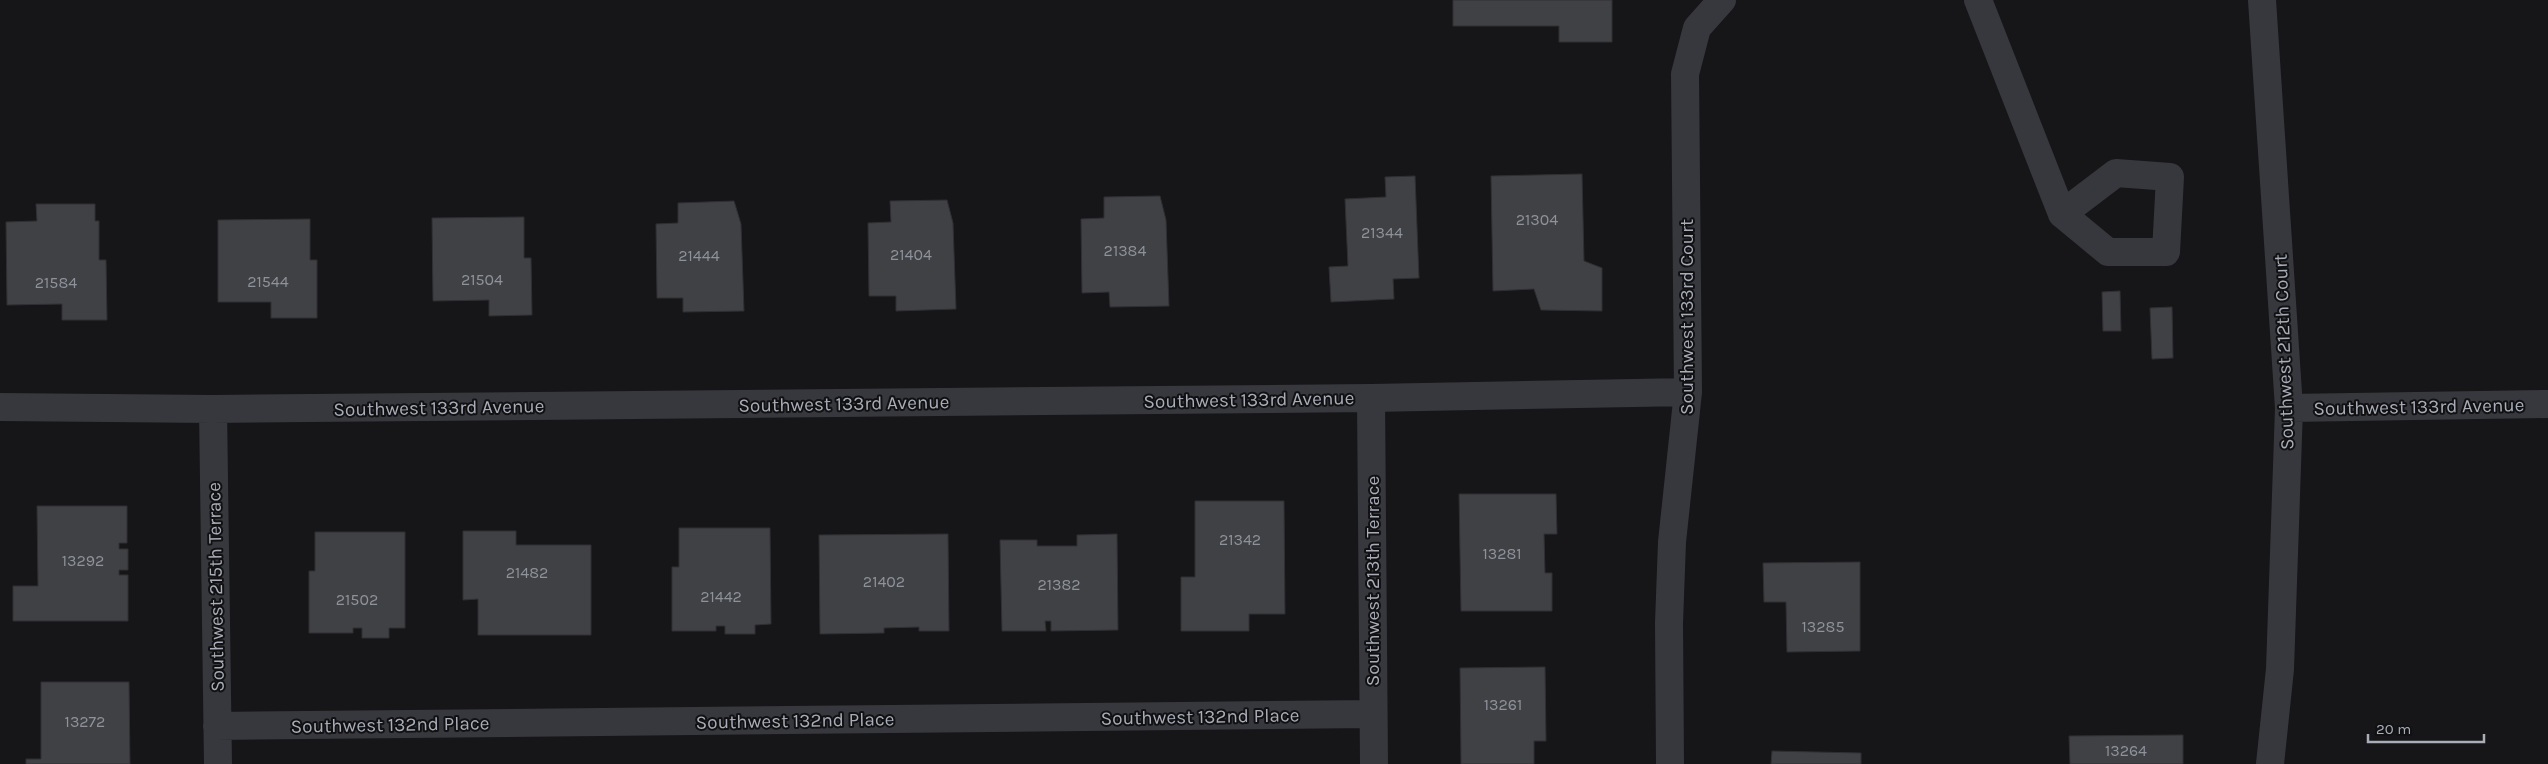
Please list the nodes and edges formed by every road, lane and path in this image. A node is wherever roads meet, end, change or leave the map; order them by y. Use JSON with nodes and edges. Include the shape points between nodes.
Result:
{"nodes":[{"id":1,"x":1722,"y":0,"type":"edge"},
{"id":2,"x":1978,"y":0,"type":"edge"},
{"id":3,"x":2262,"y":0,"type":"edge"},
{"id":4,"x":2062,"y":214,"type":"dead end"},
{"id":5,"x":1688,"y":392,"type":"junction"},
{"id":6,"x":1371,"y":398,"type":"junction"},
{"id":7,"x":2548,"y":404,"type":"edge"},
{"id":8,"x":0,"y":407,"type":"edge"},
{"id":9,"x":2289,"y":408,"type":"junction"},
{"id":10,"x":213,"y":409,"type":"junction"},
{"id":11,"x":1374,"y":714,"type":"junction"},
{"id":12,"x":217,"y":726,"type":"junction"},
{"id":13,"x":218,"y":764,"type":"edge"},
{"id":14,"x":1374,"y":764,"type":"edge"},
{"id":15,"x":1670,"y":764,"type":"edge"},
{"id":16,"x":2270,"y":764,"type":"edge"}],
"edges":[{"from":1,"to":5,"type":"street","name":"Southwest 133rd Court","via":[[1698,28],[1685,74]]},
{"from":2,"to":4,"type":"street"},
{"from":3,"to":9,"type":"street","name":"Southwest 212th Court"},
{"from":5,"to":6,"type":"street","name":"Southwest 133rd Avenue"},
{"from":5,"to":15,"type":"street","name":"Southwest 133rd Court","via":[[1672,542]]},
{"from":6,"to":10,"type":"street","name":"Southwest 133rd Avenue"},
{"from":6,"to":11,"type":"street","name":"Southwest 213th Terrace"},
{"from":7,"to":9,"type":"street","name":"Southwest 133rd Avenue"},
{"from":8,"to":10,"type":"street","name":"Southwest 133rd Avenue"},
{"from":9,"to":16,"type":"street","name":"Southwest 212th Court","via":[[2280,669]]},
{"from":10,"to":12,"type":"street","name":"Southwest 215th Terrace"},
{"from":11,"to":12,"type":"street","name":"Southwest 132nd Place"},
{"from":11,"to":14,"type":"street","name":"Southwest 213th Terrace"},
{"from":12,"to":13,"type":"street","name":"Southwest 215th Terrace"}]}
